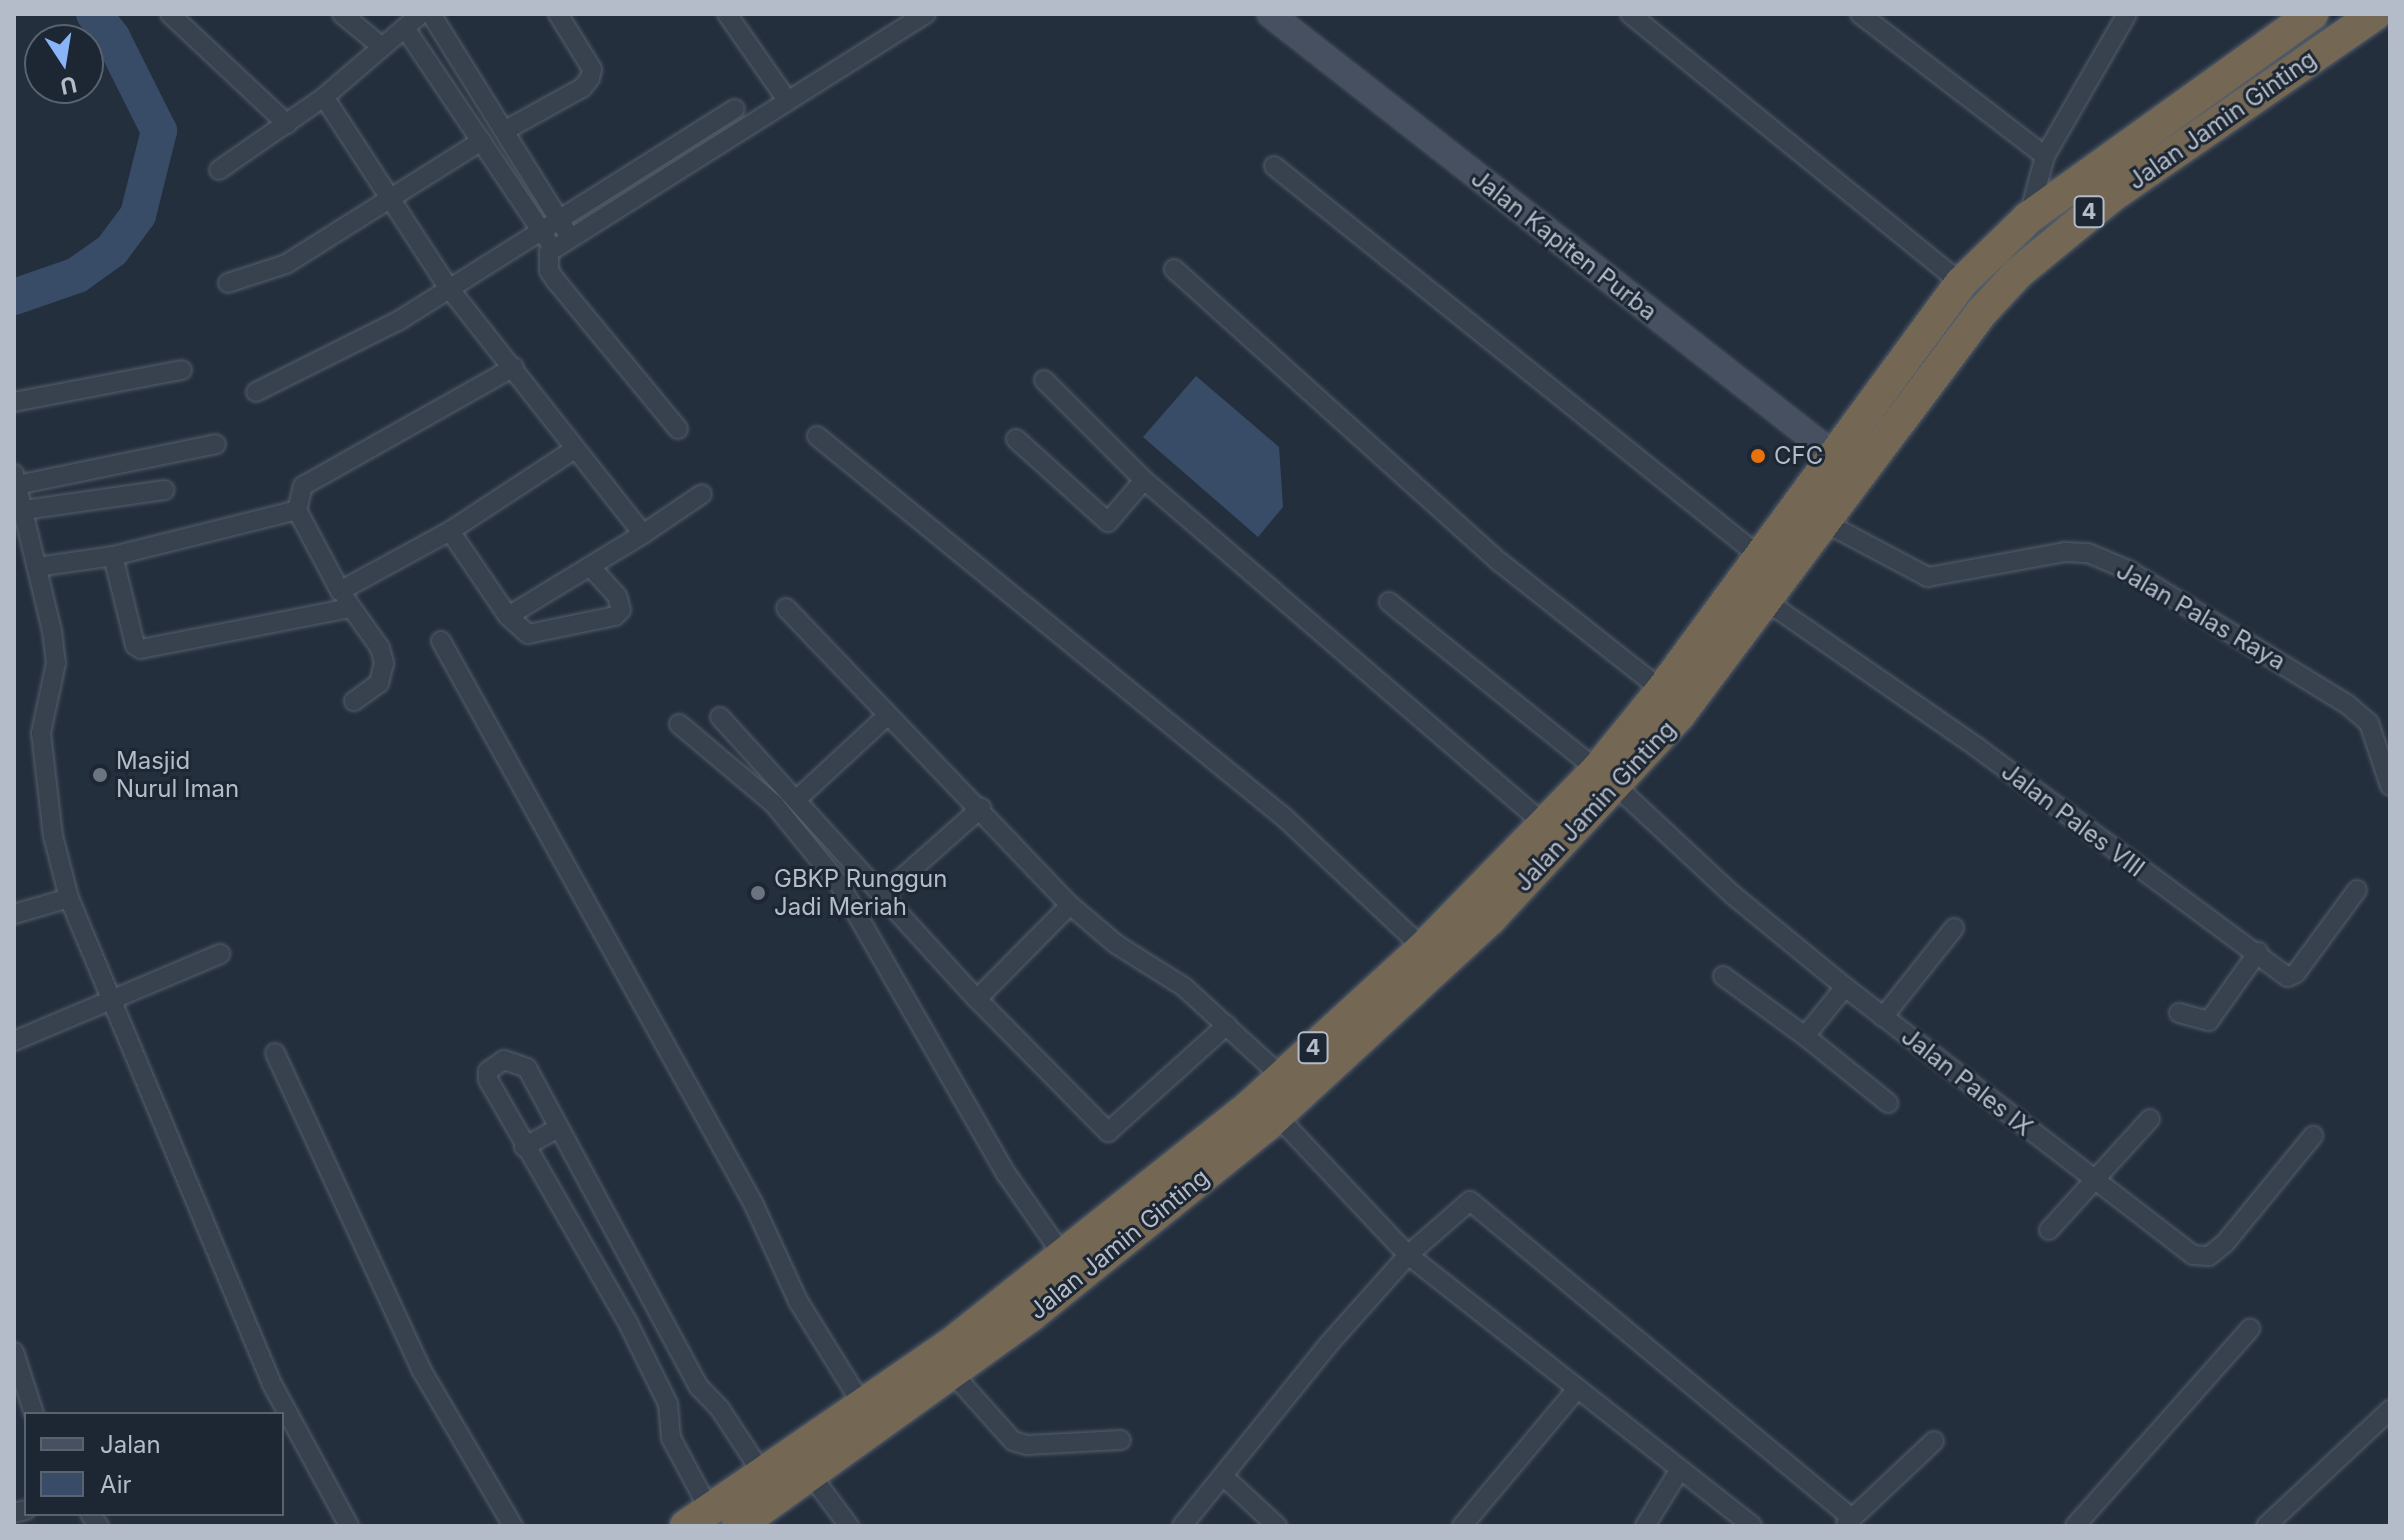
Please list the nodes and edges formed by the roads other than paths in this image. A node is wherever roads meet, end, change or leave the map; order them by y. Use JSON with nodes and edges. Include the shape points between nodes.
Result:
{"nodes":[{"id":1,"x":170,"y":14,"type":"edge"},
{"id":2,"x":342,"y":14,"type":"edge"},
{"id":3,"x":421,"y":14,"type":"edge"},
{"id":4,"x":431,"y":14,"type":"edge"},
{"id":5,"x":558,"y":14,"type":"edge"},
{"id":6,"x":727,"y":14,"type":"edge"},
{"id":7,"x":926,"y":14,"type":"edge"},
{"id":8,"x":1270,"y":14,"type":"edge"},
{"id":9,"x":1630,"y":14,"type":"edge"},
{"id":10,"x":1860,"y":14,"type":"edge"},
{"id":11,"x":2127,"y":14,"type":"edge"},
{"id":12,"x":2312,"y":14,"type":"edge"},
{"id":13,"x":2375,"y":14,"type":"edge"},
{"id":14,"x":405,"y":28,"type":"junction"},
{"id":15,"x":382,"y":47,"type":"junction"},
{"id":16,"x":324,"y":97,"type":"junction"},
{"id":17,"x":787,"y":100,"type":"junction"},
{"id":18,"x":735,"y":109,"type":"dead end"},
{"id":19,"x":287,"y":124,"type":"junction"},
{"id":20,"x":504,"y":131,"type":"junction"},
{"id":21,"x":481,"y":141,"type":"junction"},
{"id":22,"x":2045,"y":156,"type":"junction"},
{"id":23,"x":1274,"y":166,"type":"dead end"},
{"id":24,"x":219,"y":170,"type":"dead end"},
{"id":25,"x":391,"y":198,"type":"junction"},
{"id":26,"x":2028,"y":218,"type":"junction"},
{"id":27,"x":563,"y":227,"type":"junction"},
{"id":28,"x":541,"y":230,"type":"junction"},
{"id":29,"x":552,"y":247,"type":"junction"},
{"id":30,"x":1174,"y":269,"type":"dead end"},
{"id":31,"x":228,"y":283,"type":"dead end"},
{"id":32,"x":1961,"y":283,"type":"junction"},
{"id":33,"x":448,"y":287,"type":"junction"},
{"id":34,"x":514,"y":367,"type":"junction"},
{"id":35,"x":182,"y":370,"type":"dead end"},
{"id":36,"x":1044,"y":380,"type":"dead end"},
{"id":37,"x":256,"y":392,"type":"dead end"},
{"id":38,"x":14,"y":402,"type":"edge"},
{"id":39,"x":678,"y":429,"type":"dead end"},
{"id":40,"x":817,"y":436,"type":"dead end"},
{"id":41,"x":1016,"y":439,"type":"dead end"},
{"id":42,"x":216,"y":444,"type":"dead end"},
{"id":43,"x":575,"y":449,"type":"junction"},
{"id":44,"x":1832,"y":457,"type":"junction"},
{"id":45,"x":1860,"y":473,"type":"junction"},
{"id":46,"x":15,"y":480,"type":"edge"},
{"id":47,"x":1144,"y":480,"type":"junction"},
{"id":48,"x":165,"y":490,"type":"dead end"},
{"id":49,"x":702,"y":494,"type":"dead end"},
{"id":50,"x":24,"y":510,"type":"junction"},
{"id":51,"x":297,"y":510,"type":"junction"},
{"id":52,"x":1824,"y":522,"type":"junction"},
{"id":53,"x":450,"y":531,"type":"junction"},
{"id":54,"x":643,"y":534,"type":"junction"},
{"id":55,"x":21,"y":546,"type":"edge"},
{"id":56,"x":113,"y":556,"type":"junction"},
{"id":57,"x":1759,"y":556,"type":"junction"},
{"id":58,"x":37,"y":567,"type":"junction"},
{"id":59,"x":592,"y":568,"type":"junction"},
{"id":60,"x":340,"y":591,"type":"junction"},
{"id":61,"x":1766,"y":601,"type":"junction"},
{"id":62,"x":1389,"y":602,"type":"dead end"},
{"id":63,"x":350,"y":608,"type":"junction"},
{"id":64,"x":786,"y":608,"type":"dead end"},
{"id":65,"x":508,"y":616,"type":"junction"},
{"id":66,"x":441,"y":641,"type":"dead end"},
{"id":67,"x":1662,"y":690,"type":"junction"},
{"id":68,"x":354,"y":701,"type":"dead end"},
{"id":69,"x":888,"y":715,"type":"junction"},
{"id":70,"x":720,"y":717,"type":"dead end"},
{"id":71,"x":679,"y":724,"type":"dead end"},
{"id":72,"x":1607,"y":778,"type":"junction"},
{"id":73,"x":2390,"y":786,"type":"edge"},
{"id":74,"x":796,"y":800,"type":"junction"},
{"id":75,"x":981,"y":808,"type":"junction"},
{"id":76,"x":1543,"y":823,"type":"junction"},
{"id":77,"x":2357,"y":890,"type":"dead end"},
{"id":78,"x":884,"y":894,"type":"junction"},
{"id":79,"x":69,"y":898,"type":"junction"},
{"id":80,"x":1070,"y":905,"type":"junction"},
{"id":81,"x":14,"y":914,"type":"edge"},
{"id":82,"x":1954,"y":928,"type":"dead end"},
{"id":83,"x":1423,"y":948,"type":"junction"},
{"id":84,"x":2258,"y":952,"type":"junction"},
{"id":85,"x":220,"y":954,"type":"dead end"},
{"id":86,"x":1723,"y":976,"type":"dead end"},
{"id":87,"x":1845,"y":987,"type":"junction"},
{"id":88,"x":977,"y":999,"type":"junction"},
{"id":89,"x":110,"y":1000,"type":"junction"},
{"id":90,"x":2179,"y":1013,"type":"dead end"},
{"id":91,"x":1883,"y":1017,"type":"junction"},
{"id":92,"x":1227,"y":1025,"type":"junction"},
{"id":93,"x":1805,"y":1036,"type":"junction"},
{"id":94,"x":14,"y":1041,"type":"edge"},
{"id":95,"x":275,"y":1053,"type":"dead end"},
{"id":96,"x":1282,"y":1077,"type":"junction"},
{"id":97,"x":1888,"y":1103,"type":"dead end"},
{"id":98,"x":1265,"y":1116,"type":"junction"},
{"id":99,"x":2150,"y":1119,"type":"dead end"},
{"id":100,"x":558,"y":1128,"type":"junction"},
{"id":101,"x":2313,"y":1136,"type":"dead end"},
{"id":102,"x":524,"y":1147,"type":"junction"},
{"id":103,"x":2094,"y":1181,"type":"junction"},
{"id":104,"x":590,"y":1185,"type":"junction"},
{"id":105,"x":558,"y":1202,"type":"junction"},
{"id":106,"x":2049,"y":1230,"type":"dead end"},
{"id":107,"x":622,"y":1249,"type":"junction"},
{"id":108,"x":1062,"y":1254,"type":"junction"},
{"id":109,"x":1408,"y":1255,"type":"junction"},
{"id":110,"x":595,"y":1266,"type":"junction"},
{"id":111,"x":654,"y":1308,"type":"junction"},
{"id":112,"x":628,"y":1323,"type":"junction"},
{"id":113,"x":2250,"y":1329,"type":"dead end"},
{"id":114,"x":14,"y":1352,"type":"edge"},
{"id":115,"x":954,"y":1375,"type":"junction"},
{"id":116,"x":698,"y":1386,"type":"junction"},
{"id":117,"x":1577,"y":1389,"type":"junction"},
{"id":118,"x":668,"y":1404,"type":"junction"},
{"id":119,"x":25,"y":1405,"type":"edge"},
{"id":120,"x":863,"y":1406,"type":"junction"},
{"id":121,"x":2390,"y":1410,"type":"edge"},
{"id":122,"x":1121,"y":1440,"type":"dead end"},
{"id":123,"x":1934,"y":1441,"type":"dead end"},
{"id":124,"x":1680,"y":1469,"type":"junction"},
{"id":125,"x":762,"y":1473,"type":"junction"},
{"id":126,"x":811,"y":1475,"type":"junction"},
{"id":127,"x":1223,"y":1476,"type":"junction"},
{"id":128,"x":698,"y":1518,"type":"edge"},
{"id":129,"x":1848,"y":1522,"type":"edge"},
{"id":130,"x":746,"y":1524,"type":"edge"},
{"id":131,"x":349,"y":1526,"type":"edge"},
{"id":132,"x":513,"y":1526,"type":"edge"},
{"id":133,"x":849,"y":1526,"type":"edge"},
{"id":134,"x":1182,"y":1526,"type":"edge"},
{"id":135,"x":1277,"y":1526,"type":"edge"},
{"id":136,"x":1462,"y":1526,"type":"edge"},
{"id":137,"x":1645,"y":1526,"type":"edge"},
{"id":138,"x":1752,"y":1526,"type":"edge"},
{"id":139,"x":2075,"y":1526,"type":"edge"},
{"id":140,"x":2266,"y":1526,"type":"edge"}],
"edges":[{"from":1,"to":19,"type":"street"},
{"from":2,"to":15,"type":"street"},
{"from":3,"to":14,"type":"street"},
{"from":4,"to":20,"type":"street"},
{"from":5,"to":20,"type":"street","via":[[592,69],[590,78],[582,88]]},
{"from":6,"to":17,"type":"street"},
{"from":7,"to":17,"type":"street"},
{"from":8,"to":44,"type":"street","name":"Jalan Kapiten Purba"},
{"from":9,"to":32,"type":"street"},
{"from":10,"to":22,"type":"street"},
{"from":11,"to":22,"type":"street"},
{"from":12,"to":26,"type":"highway","name":"Jalan Jamin Ginting","number":"4"},
{"from":13,"to":45,"type":"highway","name":"Jalan Jamin Ginting","number":"4","via":[[2062,233],[1981,313]]},
{"from":14,"to":15,"type":"street"},
{"from":14,"to":21,"type":"street"},
{"from":15,"to":16,"type":"street"},
{"from":16,"to":19,"type":"street"},
{"from":16,"to":25,"type":"street"},
{"from":17,"to":27,"type":"street"},
{"from":18,"to":27,"type":"street"},
{"from":19,"to":24,"type":"street"},
{"from":20,"to":27,"type":"street"},
{"from":21,"to":25,"type":"street"},
{"from":21,"to":28,"type":"street"},
{"from":22,"to":26,"type":"street"},
{"from":23,"to":57,"type":"street"},
{"from":25,"to":31,"type":"street","via":[[286,264]]},
{"from":25,"to":33,"type":"street"},
{"from":26,"to":32,"type":"highway","name":"Jalan Jamin Ginting","number":"4"},
{"from":27,"to":28,"type":"street"},
{"from":27,"to":29,"type":"street"},
{"from":28,"to":29,"type":"street"},
{"from":28,"to":33,"type":"street"},
{"from":29,"to":39,"type":"street","via":[[548,264],[556,281]]},
{"from":30,"to":67,"type":"street","via":[[1501,563]]},
{"from":32,"to":44,"type":"highway","name":"Jalan Jamin Ginting","number":"4"},
{"from":33,"to":34,"type":"street"},
{"from":33,"to":37,"type":"street","via":[[360,342]]},
{"from":34,"to":43,"type":"street"},
{"from":34,"to":51,"type":"street","via":[[303,486]]},
{"from":35,"to":38,"type":"street"},
{"from":36,"to":47,"type":"street"},
{"from":40,"to":83,"type":"street","via":[[1285,818]]},
{"from":41,"to":47,"type":"street","via":[[1108,522]]},
{"from":42,"to":46,"type":"street"},
{"from":43,"to":53,"type":"street"},
{"from":43,"to":54,"type":"street"},
{"from":44,"to":45,"type":"street","name":"Jalan Kapiten Purba"},
{"from":44,"to":57,"type":"highway","name":"Jalan Jamin Ginting","number":"4"},
{"from":45,"to":52,"type":"highway","name":"Jalan Jamin Ginting","number":"4"},
{"from":46,"to":50,"type":"street"},
{"from":47,"to":76,"type":"street"},
{"from":48,"to":50,"type":"street"},
{"from":49,"to":54,"type":"street"},
{"from":50,"to":55,"type":"street"},
{"from":51,"to":56,"type":"street"},
{"from":51,"to":60,"type":"street"},
{"from":52,"to":61,"type":"highway","name":"Jalan Jamin Ginting","number":"4"},
{"from":52,"to":73,"type":"street","name":"Jalan Palas Raya","via":[[1928,577],[2066,552],[2088,553],[2128,570],[2347,704],[2369,723]]},
{"from":53,"to":60,"type":"street"},
{"from":53,"to":65,"type":"street"},
{"from":54,"to":59,"type":"street"},
{"from":55,"to":58,"type":"street"},
{"from":56,"to":58,"type":"street"},
{"from":56,"to":63,"type":"street","via":[[135,645],[141,649]]},
{"from":57,"to":67,"type":"highway","name":"Jalan Jamin Ginting","number":"4"},
{"from":58,"to":79,"type":"street","via":[[56,663],[41,733],[53,836]]},
{"from":59,"to":65,"type":"street"},
{"from":59,"to":65,"type":"street","via":[[622,605],[615,616],[535,634],[522,632]]},
{"from":60,"to":63,"type":"street"},
{"from":61,"to":72,"type":"highway","name":"Jalan Jamin Ginting","number":"4","via":[[1679,715]]},
{"from":61,"to":84,"type":"street","name":"Jalan Pales VIII"},
{"from":62,"to":72,"type":"street","name":"Jalan Pales IX"},
{"from":63,"to":68,"type":"street","via":[[380,648],[384,663],[379,683]]},
{"from":64,"to":69,"type":"street"},
{"from":66,"to":120,"type":"street","via":[[753,1203],[798,1301]]},
{"from":67,"to":72,"type":"highway","name":"Jalan Jamin Ginting","number":"4"},
{"from":69,"to":74,"type":"street"},
{"from":69,"to":75,"type":"street"},
{"from":70,"to":74,"type":"street"},
{"from":71,"to":108,"type":"street","via":[[774,804],[840,885],[1007,1175]]},
{"from":72,"to":76,"type":"highway","name":"Jalan Jamin Ginting","number":"4"},
{"from":72,"to":87,"type":"street","name":"Jalan Pales IX","via":[[1733,895]]},
{"from":72,"to":98,"type":"highway","name":"Jalan Jamin Ginting","number":"4","via":[[1490,919]]},
{"from":74,"to":78,"type":"street"},
{"from":75,"to":78,"type":"street"},
{"from":75,"to":80,"type":"street"},
{"from":76,"to":83,"type":"highway","name":"Jalan Jamin Ginting","number":"4"},
{"from":77,"to":84,"type":"street","name":"Jalan Pales VIII","via":[[2296,973],[2288,977]]},
{"from":78,"to":88,"type":"street"},
{"from":79,"to":81,"type":"street"},
{"from":79,"to":89,"type":"street"},
{"from":80,"to":88,"type":"street"},
{"from":80,"to":92,"type":"street","via":[[1116,944],[1184,987]]},
{"from":82,"to":91,"type":"street"},
{"from":83,"to":96,"type":"highway","name":"Jalan Jamin Ginting","number":"4"},
{"from":84,"to":90,"type":"street","via":[[2209,1021]]},
{"from":85,"to":89,"type":"street"},
{"from":86,"to":93,"type":"street"},
{"from":87,"to":91,"type":"street","name":"Jalan Pales IX"},
{"from":87,"to":93,"type":"street"},
{"from":88,"to":92,"type":"street","via":[[1108,1132]]},
{"from":89,"to":94,"type":"street"},
{"from":89,"to":131,"type":"street","via":[[272,1384]]},
{"from":91,"to":103,"type":"street","name":"Jalan Pales IX"},
{"from":92,"to":96,"type":"street"},
{"from":93,"to":97,"type":"street"},
{"from":95,"to":132,"type":"street","via":[[428,1383]]},
{"from":96,"to":98,"type":"highway","name":"Jalan Jamin Ginting","number":"4"},
{"from":98,"to":108,"type":"highway","name":"Jalan Jamin Ginting","number":"4"},
{"from":98,"to":109,"type":"street"},
{"from":98,"to":115,"type":"highway","name":"Jalan Jamin Ginting","number":"4"},
{"from":99,"to":103,"type":"street"},
{"from":100,"to":102,"type":"street"},
{"from":100,"to":102,"type":"street","via":[[527,1068],[504,1060],[487,1076]]},
{"from":100,"to":104,"type":"street"},
{"from":101,"to":103,"type":"street","name":"Jalan Pales IX","via":[[2247,1219],[2209,1256],[2193,1255]]},
{"from":102,"to":105,"type":"street"},
{"from":103,"to":106,"type":"street"},
{"from":104,"to":105,"type":"street"},
{"from":104,"to":107,"type":"street"},
{"from":105,"to":110,"type":"street"},
{"from":107,"to":110,"type":"street"},
{"from":107,"to":111,"type":"street"},
{"from":108,"to":120,"type":"highway","name":"Jalan Jamin Ginting","number":"4","via":[[951,1344]]},
{"from":109,"to":117,"type":"street"},
{"from":109,"to":127,"type":"street"},
{"from":109,"to":129,"type":"street","via":[[1464,1204],[1477,1203],[1646,1351],[1812,1479]]},
{"from":110,"to":112,"type":"street"},
{"from":111,"to":112,"type":"street"},
{"from":111,"to":116,"type":"street"},
{"from":112,"to":118,"type":"street"},
{"from":113,"to":139,"type":"street"},
{"from":114,"to":119,"type":"street"},
{"from":115,"to":122,"type":"street","via":[[1013,1441],[1039,1445]]},
{"from":115,"to":126,"type":"highway","name":"Jalan Jamin Ginting","number":"4"},
{"from":116,"to":118,"type":"street"},
{"from":116,"to":125,"type":"street","via":[[720,1409]]},
{"from":117,"to":124,"type":"street"},
{"from":117,"to":136,"type":"street"},
{"from":118,"to":128,"type":"street","via":[[671,1438]]},
{"from":120,"to":125,"type":"highway","name":"Jalan Jamin Ginting","number":"4"},
{"from":121,"to":140,"type":"street"},
{"from":123,"to":129,"type":"street"},
{"from":124,"to":137,"type":"street"},
{"from":124,"to":138,"type":"street"},
{"from":125,"to":128,"type":"highway","name":"Jalan Jamin Ginting","number":"4"},
{"from":126,"to":130,"type":"highway","name":"Jalan Jamin Ginting","number":"4"},
{"from":126,"to":133,"type":"street"},
{"from":127,"to":134,"type":"street"},
{"from":127,"to":135,"type":"street"}]}
